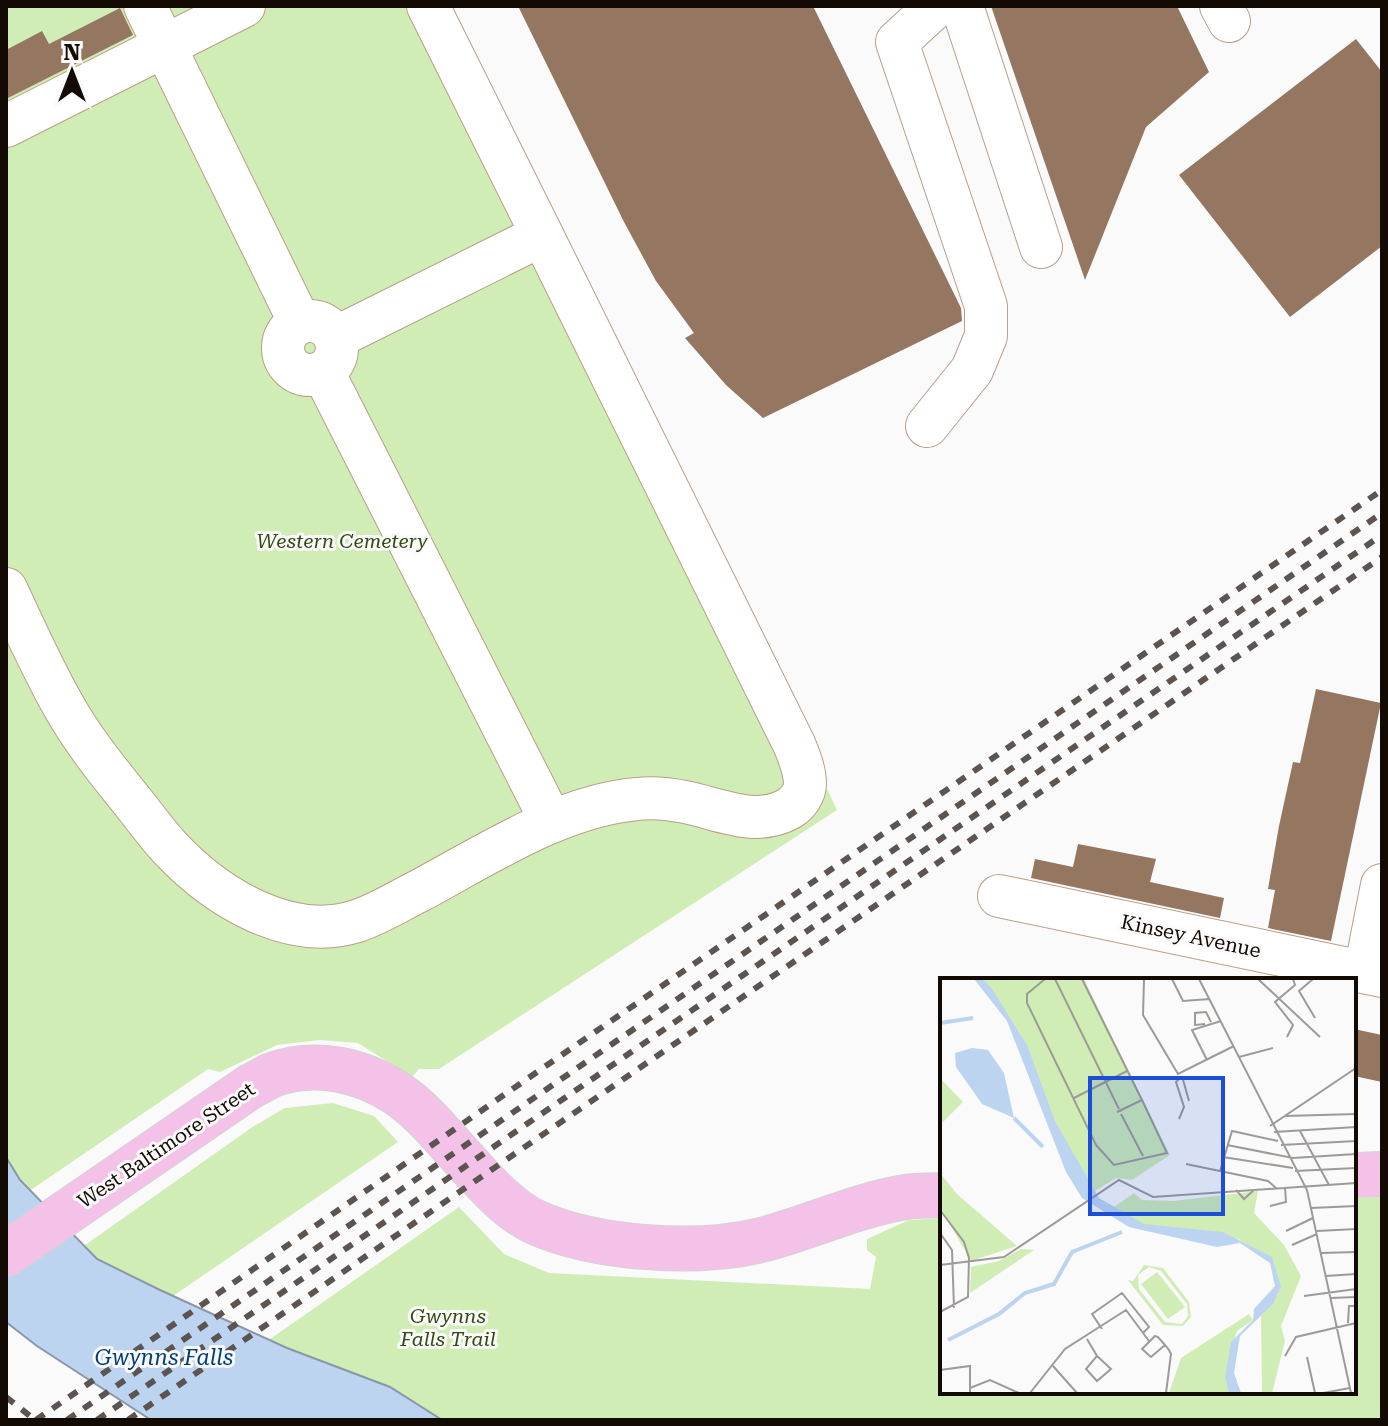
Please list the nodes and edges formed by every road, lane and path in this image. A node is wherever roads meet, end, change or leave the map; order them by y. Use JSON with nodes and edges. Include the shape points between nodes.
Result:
{"nodes":[{"id":1,"x":145,"y":6,"type":"edge"},
{"id":2,"x":244,"y":6,"type":"edge"},
{"id":3,"x":428,"y":6,"type":"edge"},
{"id":4,"x":936,"y":6,"type":"edge"},
{"id":5,"x":962,"y":6,"type":"edge"},
{"id":6,"x":164,"y":47,"type":"junction"},
{"id":7,"x":6,"y":126,"type":"edge"},
{"id":8,"x":542,"y":235,"type":"junction"},
{"id":9,"x":1041,"y":247,"type":"dead end"},
{"id":10,"x":319,"y":344,"type":"junction"},
{"id":11,"x":927,"y":426,"type":"dead end"},
{"id":12,"x":6,"y":589,"type":"edge"},
{"id":13,"x":551,"y":821,"type":"junction"},
{"id":14,"x":1382,"y":885,"type":"edge"},
{"id":15,"x":999,"y":896,"type":"dead end"},
{"id":16,"x":1373,"y":974,"type":"edge"},
{"id":17,"x":1382,"y":1174,"type":"edge"},
{"id":18,"x":1356,"y":1175,"type":"edge"},
{"id":19,"x":940,"y":1195,"type":"edge"},
{"id":20,"x":6,"y":1254,"type":"edge"}],
"edges":[{"from":1,"to":6,"type":"street"},
{"from":2,"to":6,"type":"street"},
{"from":3,"to":8,"type":"street"},
{"from":4,"to":11,"type":"street","via":[[897,42],[986,306],[986,336],[972,370]]},
{"from":5,"to":9,"type":"street"},
{"from":6,"to":7,"type":"street"},
{"from":6,"to":10,"type":"street"},
{"from":8,"to":10,"type":"street"},
{"from":8,"to":13,"type":"street","via":[[794,744],[806,788],[797,804],[763,818],[648,798],[613,801]]},
{"from":10,"to":13,"type":"street"},
{"from":12,"to":13,"type":"street","via":[[62,705],[105,768],[171,849],[251,910],[288,924],[321,927],[355,921]]},
{"from":14,"to":16,"type":"street"},
{"from":15,"to":16,"type":"street","name":"Kinsey Avenue"},
{"from":17,"to":18,"type":"main road"},
{"from":19,"to":20,"type":"main road","name":"West Baltimore Street","via":[[861,1208],[759,1241],[705,1248],[612,1244],[532,1220],[493,1192],[400,1095],[369,1077],[306,1067],[251,1086]]}]}
